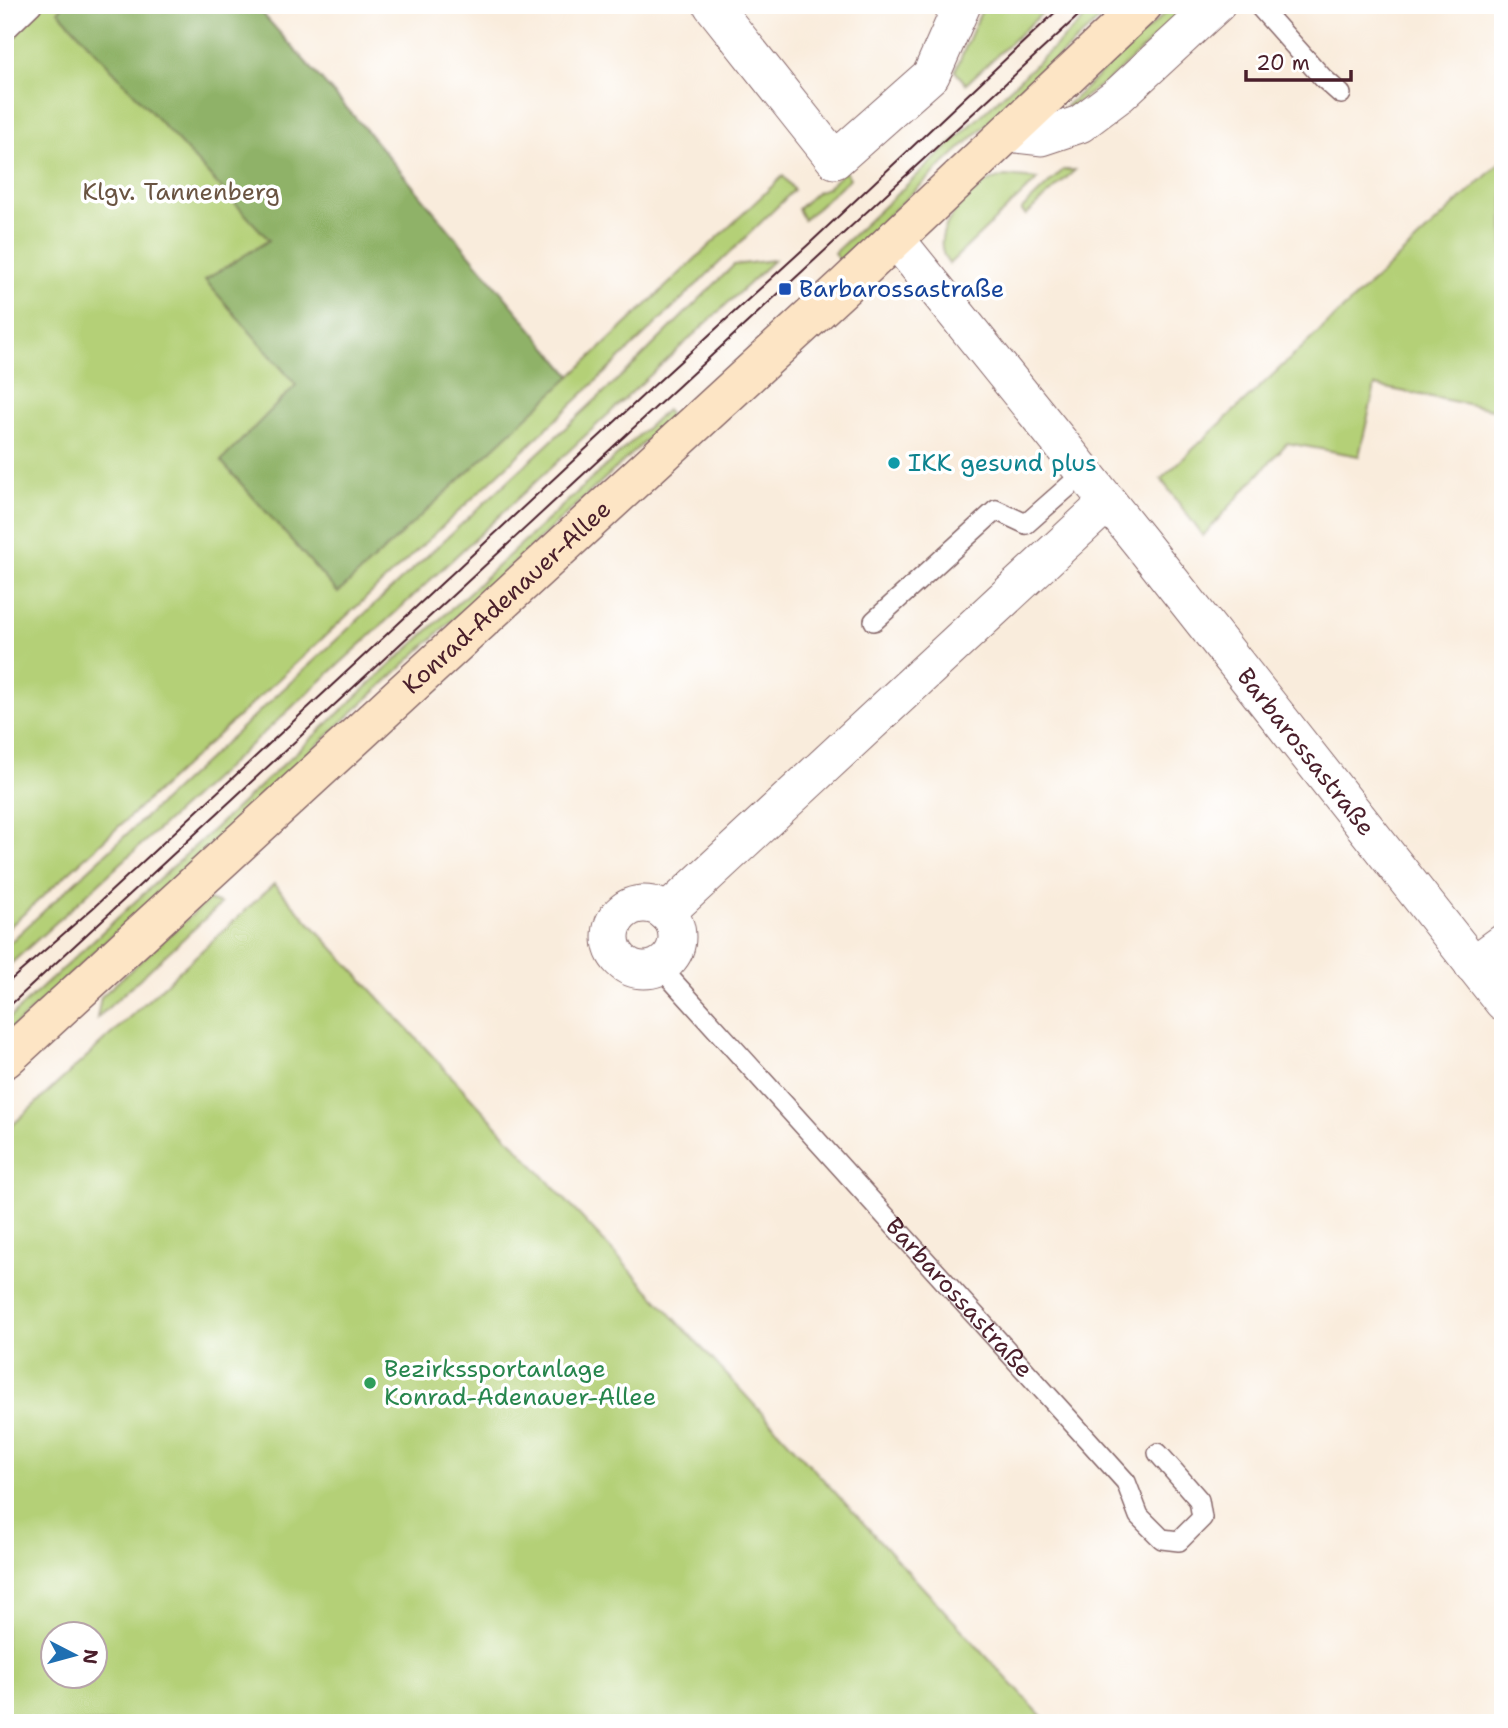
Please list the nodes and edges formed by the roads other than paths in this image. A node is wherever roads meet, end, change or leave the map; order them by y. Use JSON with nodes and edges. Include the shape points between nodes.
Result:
{"nodes":[{"id":1,"x":32,"y":5,"type":"edge"},
{"id":2,"x":712,"y":5,"type":"edge"},
{"id":3,"x":962,"y":5,"type":"edge"},
{"id":4,"x":1143,"y":5,"type":"edge"},
{"id":5,"x":1216,"y":5,"type":"edge"},
{"id":6,"x":1258,"y":5,"type":"edge"},
{"id":7,"x":5,"y":31,"type":"edge"},
{"id":8,"x":1341,"y":94,"type":"dead end"},
{"id":9,"x":1007,"y":133,"type":"junction"},
{"id":10,"x":895,"y":238,"type":"junction"},
{"id":11,"x":1084,"y":472,"type":"junction"},
{"id":12,"x":1108,"y":502,"type":"junction"},
{"id":13,"x":874,"y":621,"type":"dead end"},
{"id":14,"x":666,"y":913,"type":"junction"},
{"id":15,"x":1503,"y":943,"type":"edge"},
{"id":16,"x":1474,"y":965,"type":"junction"},
{"id":17,"x":660,"y":967,"type":"junction"},
{"id":18,"x":1503,"y":1002,"type":"edge"},
{"id":19,"x":5,"y":1059,"type":"edge"},
{"id":20,"x":1158,"y":1453,"type":"dead end"}],
"edges":[{"from":1,"to":7,"type":"lane"},
{"from":2,"to":3,"type":"street","via":[[835,160],[930,75]]},
{"from":4,"to":9,"type":"main road","name":"Konrad-Adenauer-Allee"},
{"from":5,"to":9,"type":"street","via":[[1120,94],[1080,124],[1041,136]]},
{"from":6,"to":8,"type":"lane"},
{"from":9,"to":10,"type":"main road","name":"Konrad-Adenauer-Allee"},
{"from":10,"to":11,"type":"street","name":"Barbarossastraße"},
{"from":10,"to":19,"type":"main road","name":"Konrad-Adenauer-Allee"},
{"from":11,"to":12,"type":"street","name":"Barbarossastraße"},
{"from":11,"to":13,"type":"lane","via":[[1026,524],[996,510]]},
{"from":12,"to":14,"type":"street"},
{"from":12,"to":16,"type":"street","name":"Barbarossastraße"},
{"from":14,"to":17,"type":"street","via":[[676,928],[677,940],[673,954]]},
{"from":14,"to":17,"type":"street","via":[[647,904],[634,906],[618,917],[611,936],[617,956],[625,964],[639,970]]},
{"from":15,"to":16,"type":"street"},
{"from":16,"to":18,"type":"street","name":"Barbarossastraße"},
{"from":17,"to":20,"type":"lane","name":"Barbarossastraße","via":[[1126,1482],[1139,1516],[1163,1539],[1179,1541],[1202,1518],[1199,1500]]}]}
